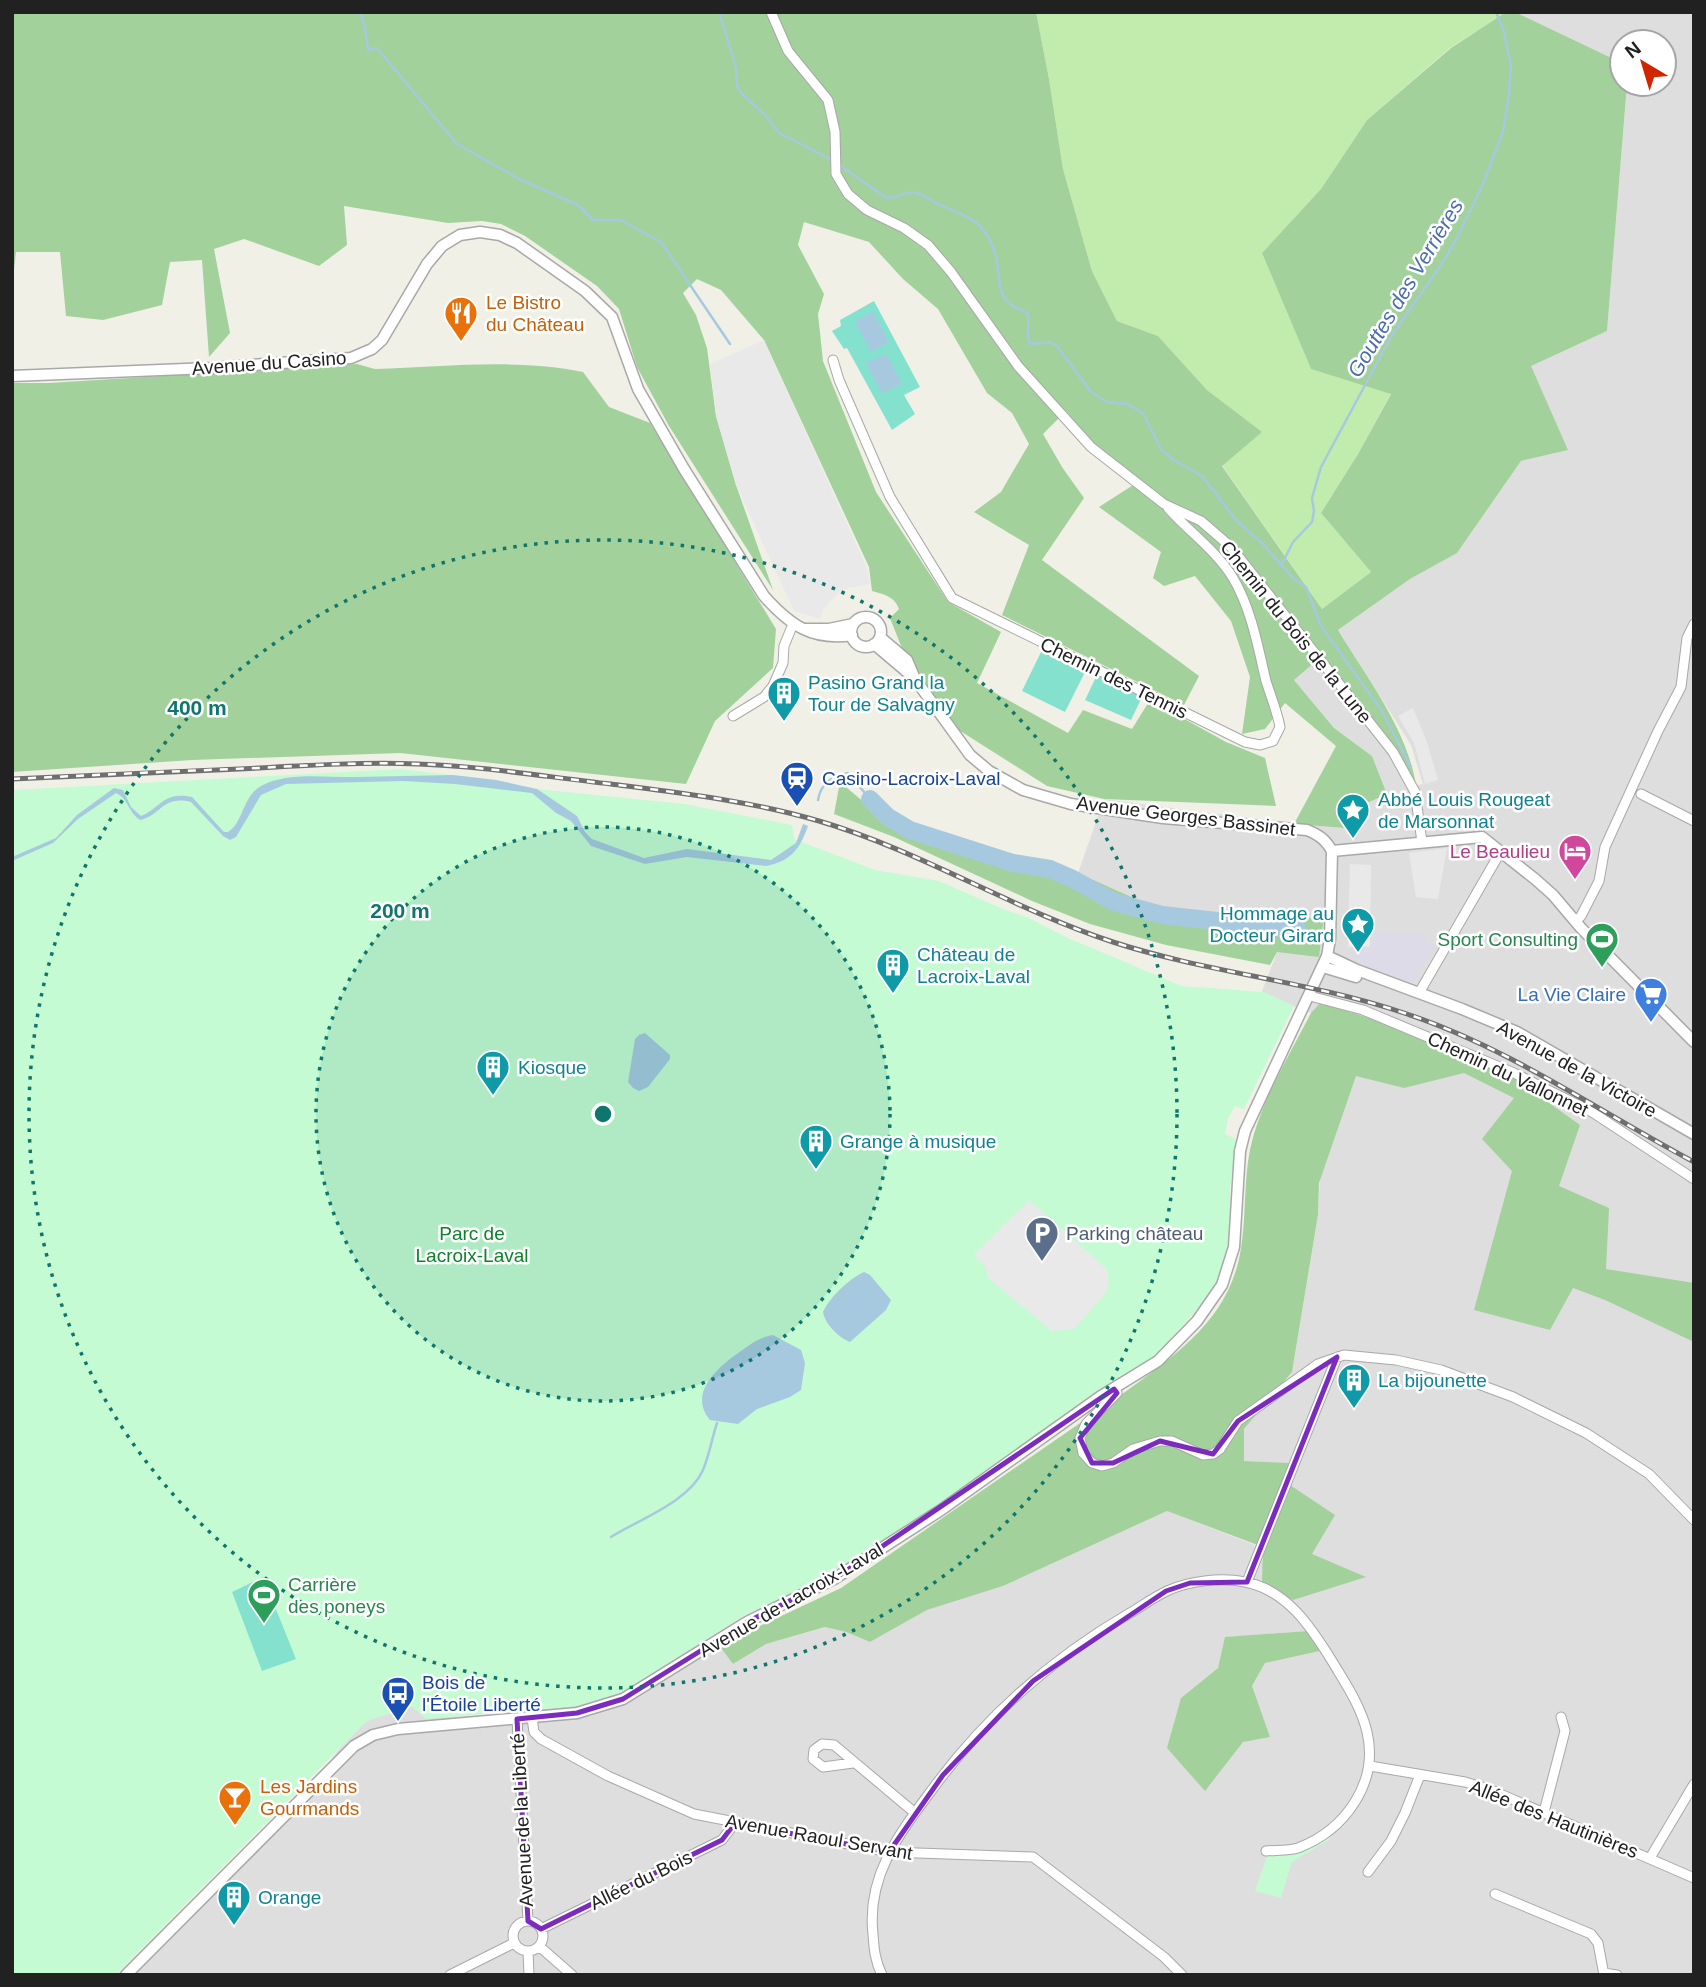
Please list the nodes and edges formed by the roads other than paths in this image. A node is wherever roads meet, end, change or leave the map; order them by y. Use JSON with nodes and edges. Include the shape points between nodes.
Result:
{"nodes":[{"id":1,"x":771,"y":12,"type":"edge"},
{"id":2,"x":833,"y":360,"type":"dead end"},
{"id":3,"x":12,"y":376,"type":"edge"},
{"id":4,"x":1164,"y":503,"type":"junction"},
{"id":5,"x":793,"y":624,"type":"junction"},
{"id":6,"x":1694,"y":624,"type":"edge"},
{"id":7,"x":853,"y":629,"type":"junction"},
{"id":8,"x":877,"y":640,"type":"junction"},
{"id":9,"x":733,"y":716,"type":"dead end"},
{"id":10,"x":1641,"y":794,"type":"dead end"},
{"id":11,"x":1694,"y":821,"type":"edge"},
{"id":12,"x":1422,"y":842,"type":"junction"},
{"id":13,"x":1332,"y":851,"type":"junction"},
{"id":14,"x":1501,"y":851,"type":"junction"},
{"id":15,"x":1576,"y":921,"type":"junction"},
{"id":16,"x":1325,"y":962,"type":"junction"},
{"id":17,"x":1419,"y":993,"type":"junction"},
{"id":18,"x":1310,"y":996,"type":"junction"},
{"id":19,"x":1694,"y":1042,"type":"edge"},
{"id":20,"x":1694,"y":1134,"type":"edge"},
{"id":21,"x":1694,"y":1179,"type":"edge"},
{"id":22,"x":1336,"y":1357,"type":"junction"},
{"id":23,"x":1114,"y":1389,"type":"junction"},
{"id":24,"x":1694,"y":1520,"type":"edge"},
{"id":25,"x":1247,"y":1582,"type":"junction"},
{"id":26,"x":1561,"y":1717,"type":"dead end"},
{"id":27,"x":532,"y":1718,"type":"junction"},
{"id":28,"x":517,"y":1719,"type":"junction"},
{"id":29,"x":853,"y":1763,"type":"dead end"},
{"id":30,"x":1370,"y":1766,"type":"junction"},
{"id":31,"x":1420,"y":1775,"type":"junction"},
{"id":32,"x":1694,"y":1784,"type":"edge"},
{"id":33,"x":1544,"y":1812,"type":"junction"},
{"id":34,"x":915,"y":1813,"type":"junction"},
{"id":35,"x":735,"y":1823,"type":"junction"},
{"id":36,"x":1266,"y":1851,"type":"dead end"},
{"id":37,"x":889,"y":1853,"type":"junction"},
{"id":38,"x":1650,"y":1858,"type":"junction"},
{"id":39,"x":1368,"y":1872,"type":"dead end"},
{"id":40,"x":1694,"y":1878,"type":"edge"},
{"id":41,"x":1495,"y":1894,"type":"dead end"},
{"id":42,"x":528,"y":1921,"type":"junction"},
{"id":43,"x":541,"y":1929,"type":"junction"},
{"id":44,"x":514,"y":1943,"type":"junction"},
{"id":45,"x":539,"y":1945,"type":"junction"},
{"id":46,"x":528,"y":1951,"type":"junction"},
{"id":47,"x":1604,"y":1974,"type":"edge"},
{"id":48,"x":126,"y":1975,"type":"edge"},
{"id":49,"x":450,"y":1975,"type":"edge"},
{"id":50,"x":529,"y":1975,"type":"edge"},
{"id":51,"x":572,"y":1975,"type":"edge"},
{"id":52,"x":882,"y":1975,"type":"edge"},
{"id":53,"x":1182,"y":1975,"type":"edge"},
{"id":54,"x":1617,"y":1975,"type":"edge"}],
"edges":[{"from":1,"to":4,"type":"street","name":"Chemin du Bois de la Lune","via":[[788,51],[828,100],[841,185],[859,204],[928,245],[1018,366],[1091,447]]},
{"from":2,"to":4,"type":"street","name":"Chemin des Tennis","via":[[890,497],[954,599],[1245,742],[1260,745],[1273,741],[1280,727],[1277,711],[1234,579],[1206,543]]},
{"from":3,"to":5,"type":"street","name":"Avenue du Casino","via":[[351,358],[382,340],[442,246],[460,235],[500,235],[562,274],[611,317],[638,389],[673,452],[764,596]]},
{"from":4,"to":12,"type":"street","name":"Chemin du Bois de la Lune","via":[[1201,522],[1231,547],[1393,752],[1415,792]]},
{"from":5,"to":7,"type":"street","name":"Avenue du Casino","via":[[805,629]]},
{"from":5,"to":9,"type":"street","via":[[773,686]]},
{"from":6,"to":15,"type":"street","via":[[1687,638],[1681,687],[1612,829],[1599,881]]},
{"from":7,"to":8,"type":"street","via":[[861,646]]},
{"from":7,"to":8,"type":"street","via":[[864,617],[873,618],[881,628]]},
{"from":8,"to":13,"type":"street","name":"Avenue Georges Bassinet","via":[[907,660],[960,743],[989,771],[1023,790],[1047,799],[1163,818],[1307,830],[1319,835]]},
{"from":10,"to":11,"type":"street"},
{"from":12,"to":13,"type":"street"},
{"from":12,"to":14,"type":"street","via":[[1482,837]]},
{"from":13,"to":16,"type":"street","name":"Avenue de Lacroix-Laval","via":[[1330,940]]},
{"from":14,"to":15,"type":"street"},
{"from":14,"to":17,"type":"street"},
{"from":15,"to":19,"type":"street"},
{"from":16,"to":17,"type":"street","name":"Avenue de la Victoire"},
{"from":16,"to":18,"type":"street","name":"Avenue de Lacroix-Laval"},
{"from":17,"to":20,"type":"street","name":"Avenue de la Victoire","via":[[1517,1032]]},
{"from":18,"to":21,"type":"street","name":"Chemin du Vallonnet","via":[[1363,1010],[1514,1073],[1592,1112]]},
{"from":18,"to":23,"type":"street","name":"Avenue de Lacroix-Laval","via":[[1245,1131],[1234,1247],[1222,1285],[1198,1321],[1158,1361]]},
{"from":22,"to":23,"type":"street","via":[[1318,1364],[1238,1421],[1213,1454],[1160,1441],[1133,1449],[1113,1463],[1091,1463],[1080,1438],[1086,1424],[1117,1393]]},
{"from":22,"to":24,"type":"street","via":[[1355,1355],[1430,1368],[1513,1397],[1625,1457],[1649,1474]]},
{"from":22,"to":25,"type":"street"},
{"from":23,"to":27,"type":"street","name":"Avenue de Lacroix-Laval","via":[[834,1580],[747,1622],[623,1699],[577,1713]]},
{"from":25,"to":30,"type":"street","via":[[1291,1605],[1316,1634],[1364,1720]]},
{"from":25,"to":34,"type":"street","via":[[1190,1583],[1166,1591],[1104,1628],[1033,1681],[987,1724]]},
{"from":26,"to":33,"type":"street","via":[[1565,1731]]},
{"from":27,"to":28,"type":"street","name":"Avenue de Lacroix-Laval"},
{"from":27,"to":35,"type":"street","name":"Avenue Raoul Servant","via":[[534,1732],[541,1739],[608,1776],[694,1814]]},
{"from":28,"to":42,"type":"street","name":"Avenue de la Liberté"},
{"from":28,"to":48,"type":"street","name":"Avenue de Lacroix-Laval","via":[[398,1729],[354,1746]]},
{"from":29,"to":34,"type":"street"},
{"from":30,"to":31,"type":"street","name":"Allée des Hautinières"},
{"from":30,"to":36,"type":"street","via":[[1360,1793],[1337,1824],[1295,1849]]},
{"from":31,"to":33,"type":"street","name":"Allée des Hautinières","via":[[1465,1782]]},
{"from":31,"to":39,"type":"street","via":[[1391,1841]]},
{"from":32,"to":38,"type":"street"},
{"from":33,"to":38,"type":"street","name":"Allée des Hautinières"},
{"from":34,"to":37,"type":"street"},
{"from":35,"to":37,"type":"street","name":"Avenue Raoul Servant"},
{"from":35,"to":43,"type":"street","name":"Allée du Bois","via":[[722,1840]]},
{"from":37,"to":52,"type":"street","via":[[875,1883],[871,1921]]},
{"from":37,"to":53,"type":"street","name":"Avenue Raoul Servant","via":[[1033,1857]]},
{"from":38,"to":40,"type":"street","name":"Allée des Hautinières"},
{"from":41,"to":47,"type":"street","via":[[1591,1934],[1598,1943]]},
{"from":42,"to":43,"type":"street"},
{"from":42,"to":44,"type":"street","via":[[515,1928]]},
{"from":43,"to":45,"type":"street"},
{"from":44,"to":46,"type":"street"},
{"from":44,"to":49,"type":"street"},
{"from":45,"to":46,"type":"street"},
{"from":45,"to":51,"type":"street"},
{"from":46,"to":50,"type":"street"},
{"from":47,"to":54,"type":"street"}]}
